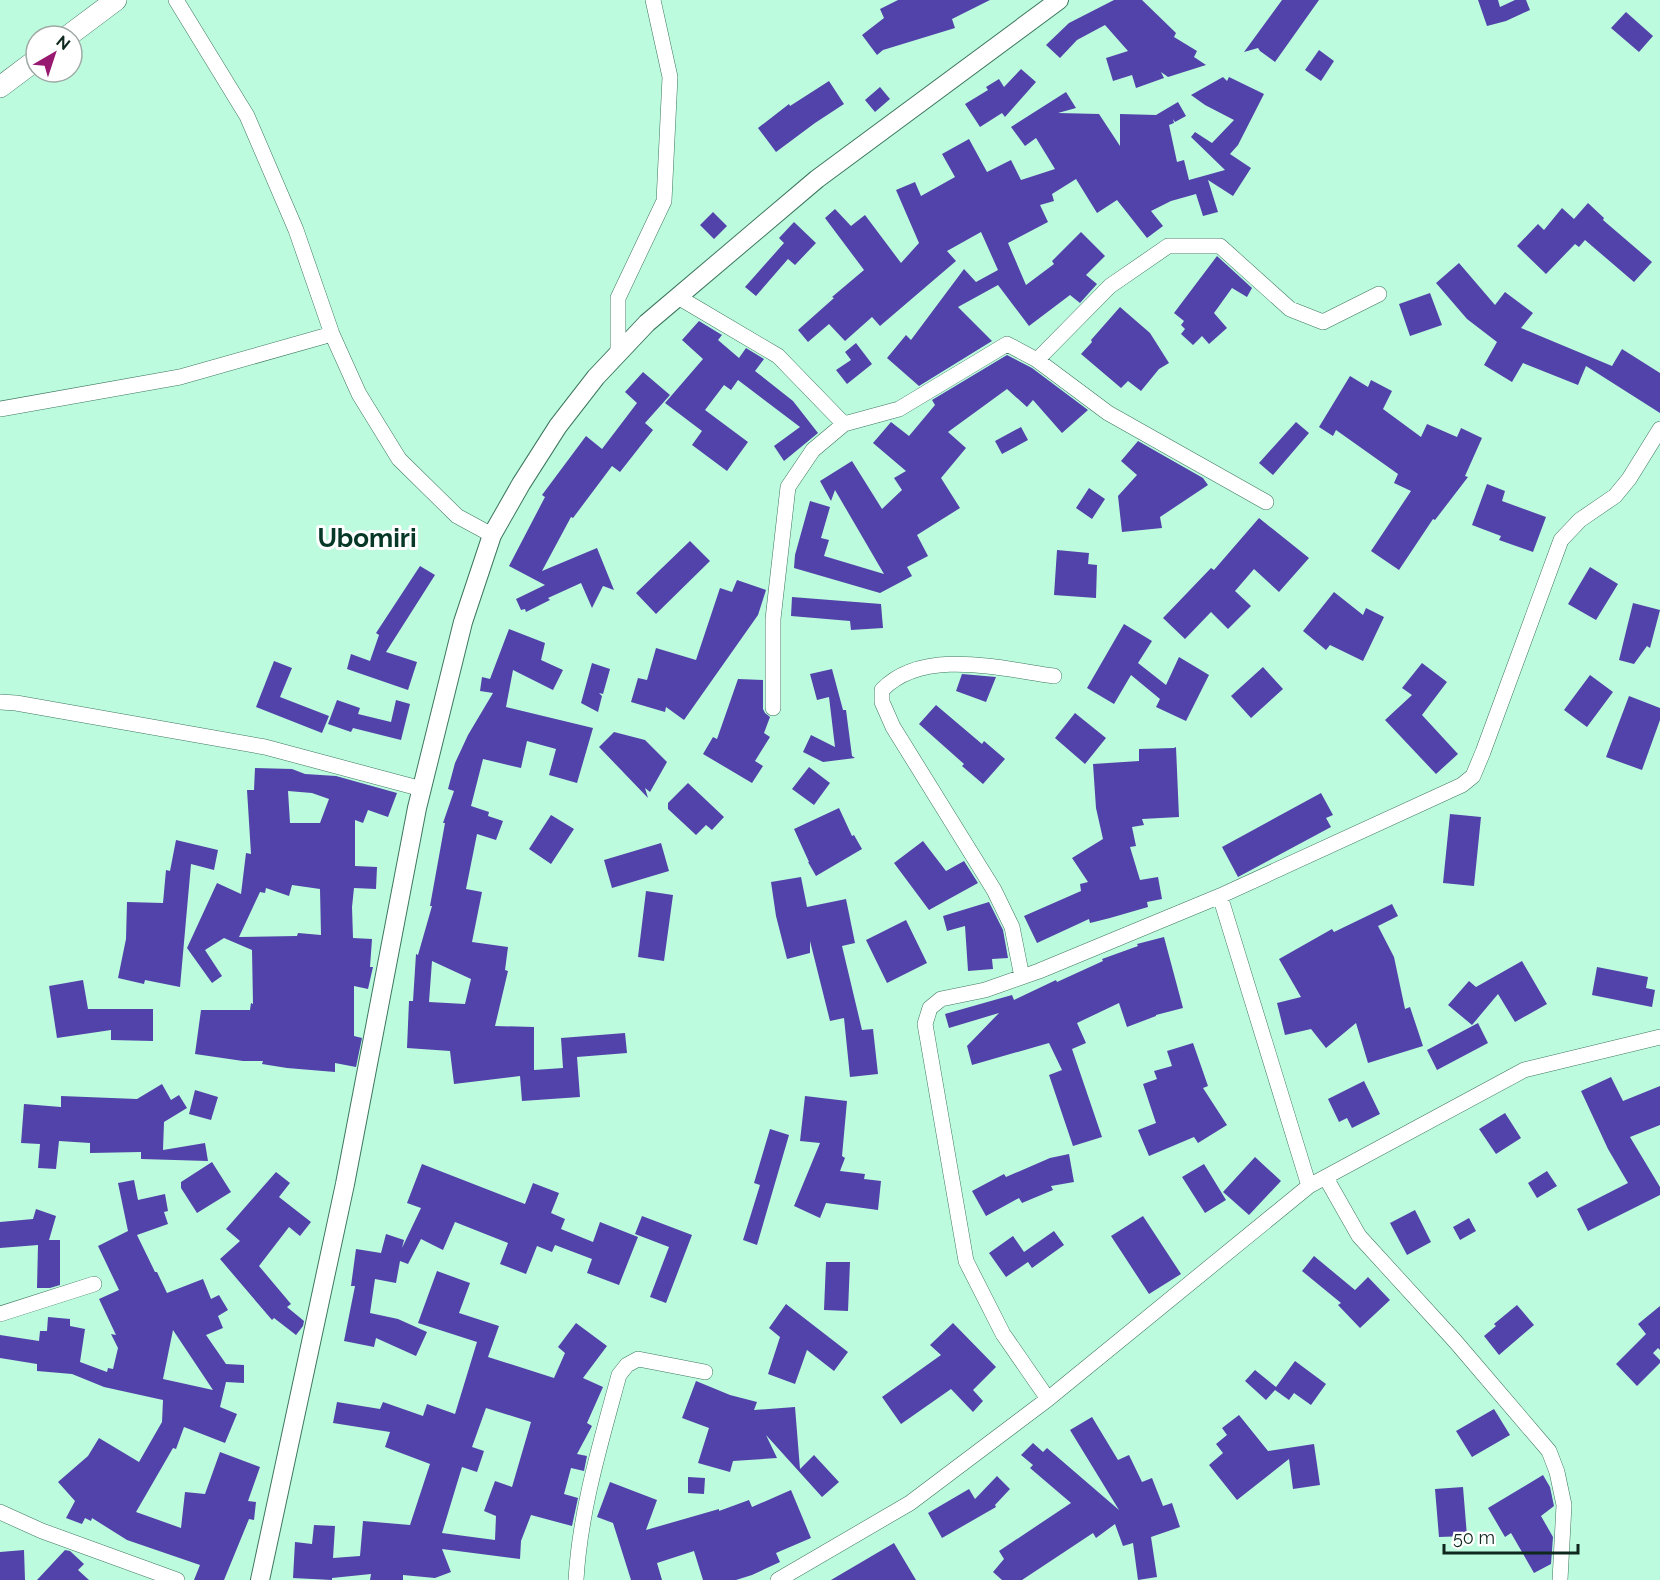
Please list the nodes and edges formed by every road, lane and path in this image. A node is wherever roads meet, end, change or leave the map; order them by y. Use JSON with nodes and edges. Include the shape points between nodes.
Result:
{"nodes":[{"id":1,"x":176,"y":0,"type":"edge"},
{"id":2,"x":653,"y":0,"type":"edge"},
{"id":3,"x":1059,"y":0,"type":"edge"},
{"id":4,"x":114,"y":1,"type":"edge"},
{"id":5,"x":84,"y":24,"type":"edge"},
{"id":6,"x":24,"y":69,"type":"edge"},
{"id":7,"x":0,"y":87,"type":"edge"},
{"id":8,"x":1379,"y":294,"type":"dead end"},
{"id":9,"x":678,"y":297,"type":"junction"},
{"id":10,"x":332,"y":334,"type":"junction"},
{"id":11,"x":618,"y":353,"type":"junction"},
{"id":12,"x":1037,"y":360,"type":"junction"},
{"id":13,"x":0,"y":409,"type":"edge"},
{"id":14,"x":844,"y":424,"type":"junction"},
{"id":15,"x":1660,"y":429,"type":"edge"},
{"id":16,"x":1266,"y":502,"type":"dead end"},
{"id":17,"x":492,"y":535,"type":"junction"},
{"id":18,"x":1054,"y":676,"type":"dead end"},
{"id":19,"x":0,"y":702,"type":"edge"},
{"id":20,"x":773,"y":708,"type":"dead end"},
{"id":21,"x":422,"y":789,"type":"junction"},
{"id":22,"x":1220,"y":896,"type":"junction"},
{"id":23,"x":1022,"y":977,"type":"junction"},
{"id":24,"x":1660,"y":1037,"type":"edge"},
{"id":25,"x":1326,"y":1178,"type":"junction"},
{"id":26,"x":1310,"y":1186,"type":"junction"},
{"id":27,"x":94,"y":1284,"type":"dead end"},
{"id":28,"x":0,"y":1314,"type":"edge"},
{"id":29,"x":705,"y":1372,"type":"dead end"},
{"id":30,"x":1048,"y":1399,"type":"junction"},
{"id":31,"x":0,"y":1512,"type":"edge"},
{"id":32,"x":177,"y":1580,"type":"edge"},
{"id":33,"x":260,"y":1580,"type":"edge"},
{"id":34,"x":576,"y":1580,"type":"edge"},
{"id":35,"x":778,"y":1580,"type":"edge"},
{"id":36,"x":1560,"y":1580,"type":"edge"}],
"edges":[{"from":1,"to":10,"type":"street","via":[[247,116],[296,230]]},
{"from":2,"to":11,"type":"street","via":[[670,76],[664,201],[618,298]]},
{"from":3,"to":9,"type":"street","via":[[818,179]]},
{"from":4,"to":5,"type":"main road"},
{"from":6,"to":7,"type":"main road"},
{"from":8,"to":12,"type":"street","via":[[1323,322],[1290,309],[1220,246],[1168,246],[1110,286]]},
{"from":9,"to":11,"type":"street"},
{"from":9,"to":14,"type":"street","via":[[778,356]]},
{"from":10,"to":13,"type":"street","via":[[180,377]]},
{"from":10,"to":17,"type":"street","via":[[359,394],[399,459],[457,516]]},
{"from":11,"to":17,"type":"street","via":[[558,426]]},
{"from":12,"to":14,"type":"street","via":[[1007,344],[899,409]]},
{"from":12,"to":16,"type":"street","via":[[1108,412]]},
{"from":14,"to":20,"type":"street","via":[[813,450],[788,487],[773,619]]},
{"from":15,"to":22,"type":"street","via":[[1615,496],[1561,540],[1473,776],[1462,785]]},
{"from":17,"to":21,"type":"street","via":[[463,622]]},
{"from":18,"to":23,"type":"street","via":[[963,663],[911,669],[882,690],[882,702],[893,727],[1012,927]]},
{"from":19,"to":21,"type":"street","via":[[265,747]]},
{"from":21,"to":33,"type":"street","via":[[345,1184]]},
{"from":22,"to":23,"type":"street"},
{"from":22,"to":26,"type":"street"},
{"from":23,"to":30,"type":"street","via":[[986,990],[941,999],[930,1008],[926,1024],[966,1261],[1003,1334]]},
{"from":24,"to":25,"type":"street","via":[[1524,1070]]},
{"from":25,"to":26,"type":"street"},
{"from":25,"to":36,"type":"street","via":[[1359,1236],[1549,1451],[1564,1505]]},
{"from":26,"to":30,"type":"street"},
{"from":27,"to":28,"type":"street"},
{"from":29,"to":34,"type":"street","via":[[638,1359],[619,1375],[578,1543]]},
{"from":30,"to":35,"type":"street","via":[[910,1503]]},
{"from":31,"to":32,"type":"street"}]}
